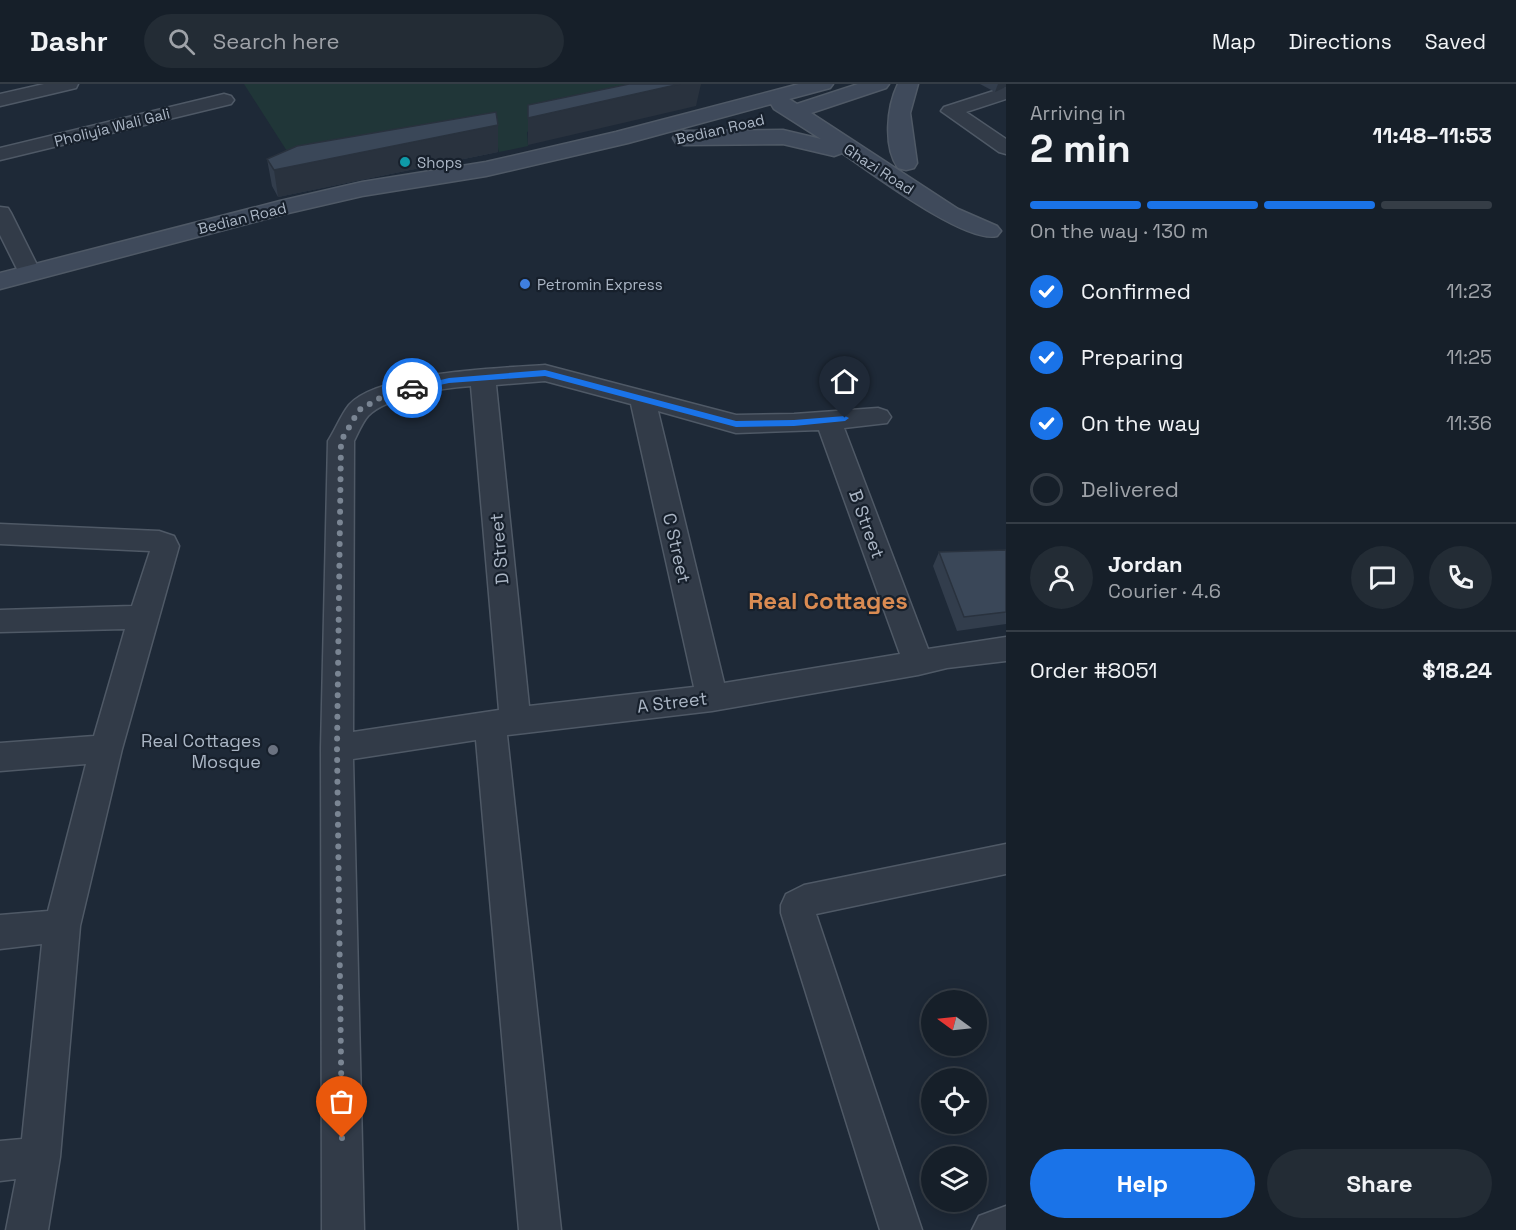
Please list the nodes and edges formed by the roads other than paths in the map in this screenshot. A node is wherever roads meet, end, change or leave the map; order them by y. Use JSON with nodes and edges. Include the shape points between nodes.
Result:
{"nodes":[{"id":1,"x":69,"y":84,"type":"edge"},
{"id":2,"x":751,"y":84,"type":"edge"},
{"id":3,"x":823,"y":84,"type":"edge"},
{"id":4,"x":879,"y":84,"type":"edge"},
{"id":5,"x":908,"y":84,"type":"edge"},
{"id":6,"x":724,"y":87,"type":"dead end"},
{"id":7,"x":1006,"y":93,"type":"edge"},
{"id":8,"x":790,"y":98,"type":"edge"},
{"id":9,"x":0,"y":100,"type":"edge"},
{"id":10,"x":224,"y":100,"type":"dead end"},
{"id":11,"x":700,"y":117,"type":"junction"},
{"id":12,"x":684,"y":138,"type":"junction"},
{"id":13,"x":1006,"y":148,"type":"edge"},
{"id":14,"x":0,"y":154,"type":"edge"},
{"id":15,"x":856,"y":154,"type":"junction"},
{"id":16,"x":906,"y":163,"type":"junction"},
{"id":17,"x":486,"y":169,"type":"junction"},
{"id":18,"x":0,"y":213,"type":"edge"},
{"id":19,"x":998,"y":238,"type":"edge"},
{"id":20,"x":30,"y":273,"type":"junction"},
{"id":21,"x":0,"y":281,"type":"edge"},
{"id":22,"x":483,"y":378,"type":"junction"},
{"id":23,"x":642,"y":399,"type":"junction"},
{"id":24,"x":878,"y":417,"type":"dead end"},
{"id":25,"x":828,"y":419,"type":"junction"},
{"id":26,"x":0,"y":534,"type":"edge"},
{"id":27,"x":143,"y":617,"type":"junction"},
{"id":28,"x":0,"y":621,"type":"edge"},
{"id":29,"x":1006,"y":649,"type":"edge"},
{"id":30,"x":918,"y":663,"type":"junction"},
{"id":31,"x":712,"y":698,"type":"junction"},
{"id":32,"x":502,"y":723,"type":"junction"},
{"id":33,"x":337,"y":748,"type":"junction"},
{"id":34,"x":106,"y":749,"type":"junction"},
{"id":35,"x":0,"y":757,"type":"edge"},
{"id":36,"x":1006,"y":859,"type":"edge"},
{"id":37,"x":62,"y":926,"type":"junction"},
{"id":38,"x":0,"y":932,"type":"edge"},
{"id":39,"x":40,"y":1157,"type":"junction"},
{"id":40,"x":0,"y":1161,"type":"edge"},
{"id":41,"x":1006,"y":1226,"type":"edge"},
{"id":42,"x":27,"y":1230,"type":"edge"},
{"id":43,"x":343,"y":1230,"type":"edge"},
{"id":44,"x":540,"y":1230,"type":"edge"},
{"id":45,"x":902,"y":1230,"type":"edge"},
{"id":46,"x":993,"y":1230,"type":"edge"}],
"edges":[{"from":1,"to":9,"type":"street"},
{"from":2,"to":8,"type":"main road"},
{"from":3,"to":8,"type":"main road","name":"Bedian Road"},
{"from":4,"to":8,"type":"main road","name":"Bedian Road"},
{"from":5,"to":16,"type":"main road","via":[[898,118]]},
{"from":6,"to":11,"type":"main road","via":[[714,107]]},
{"from":7,"to":13,"type":"street","via":[[951,111]]},
{"from":8,"to":11,"type":"main road","name":"Bedian Road"},
{"from":8,"to":12,"type":"main road","name":"Bedian Road"},
{"from":8,"to":15,"type":"main road","name":"Ghazi Road"},
{"from":8,"to":16,"type":"main road","name":"Ghazi Road"},
{"from":10,"to":14,"type":"street","name":"Pholiyia Wali Gali"},
{"from":11,"to":17,"type":"main road","name":"Bedian Road"},
{"from":12,"to":15,"type":"main road","via":[[783,138]]},
{"from":12,"to":17,"type":"main road","name":"Bedian Road","via":[[529,166]]},
{"from":15,"to":19,"type":"main road","name":"Ghazi Road","via":[[950,214]]},
{"from":16,"to":19,"type":"main road","name":"Ghazi Road","via":[[963,202]]},
{"from":17,"to":20,"type":"main road","name":"Bedian Road","via":[[362,189]]},
{"from":18,"to":20,"type":"street"},
{"from":20,"to":21,"type":"main road","name":"Bedian Road"},
{"from":22,"to":23,"type":"street","via":[[545,373]]},
{"from":22,"to":32,"type":"street","name":"D Street"},
{"from":22,"to":33,"type":"street","via":[[449,380],[389,393],[359,410],[341,441]]},
{"from":23,"to":25,"type":"street","via":[[736,424]]},
{"from":23,"to":31,"type":"street","name":"C Street"},
{"from":24,"to":25,"type":"street"},
{"from":25,"to":30,"type":"street","name":"B Street"},
{"from":26,"to":27,"type":"street","via":[[164,543]]},
{"from":27,"to":28,"type":"street"},
{"from":27,"to":34,"type":"street"},
{"from":29,"to":30,"type":"street","name":"A Street"},
{"from":30,"to":31,"type":"street","name":"A Street"},
{"from":31,"to":32,"type":"street","name":"A Street"},
{"from":32,"to":33,"type":"street","name":"A Street"},
{"from":32,"to":44,"type":"street","name":"D Street"},
{"from":33,"to":43,"type":"street"},
{"from":34,"to":35,"type":"street"},
{"from":34,"to":37,"type":"street"},
{"from":36,"to":45,"type":"street","via":[[798,905]]},
{"from":37,"to":38,"type":"street"},
{"from":37,"to":39,"type":"street"},
{"from":39,"to":40,"type":"street"},
{"from":39,"to":42,"type":"street"},
{"from":41,"to":46,"type":"street"}]}
